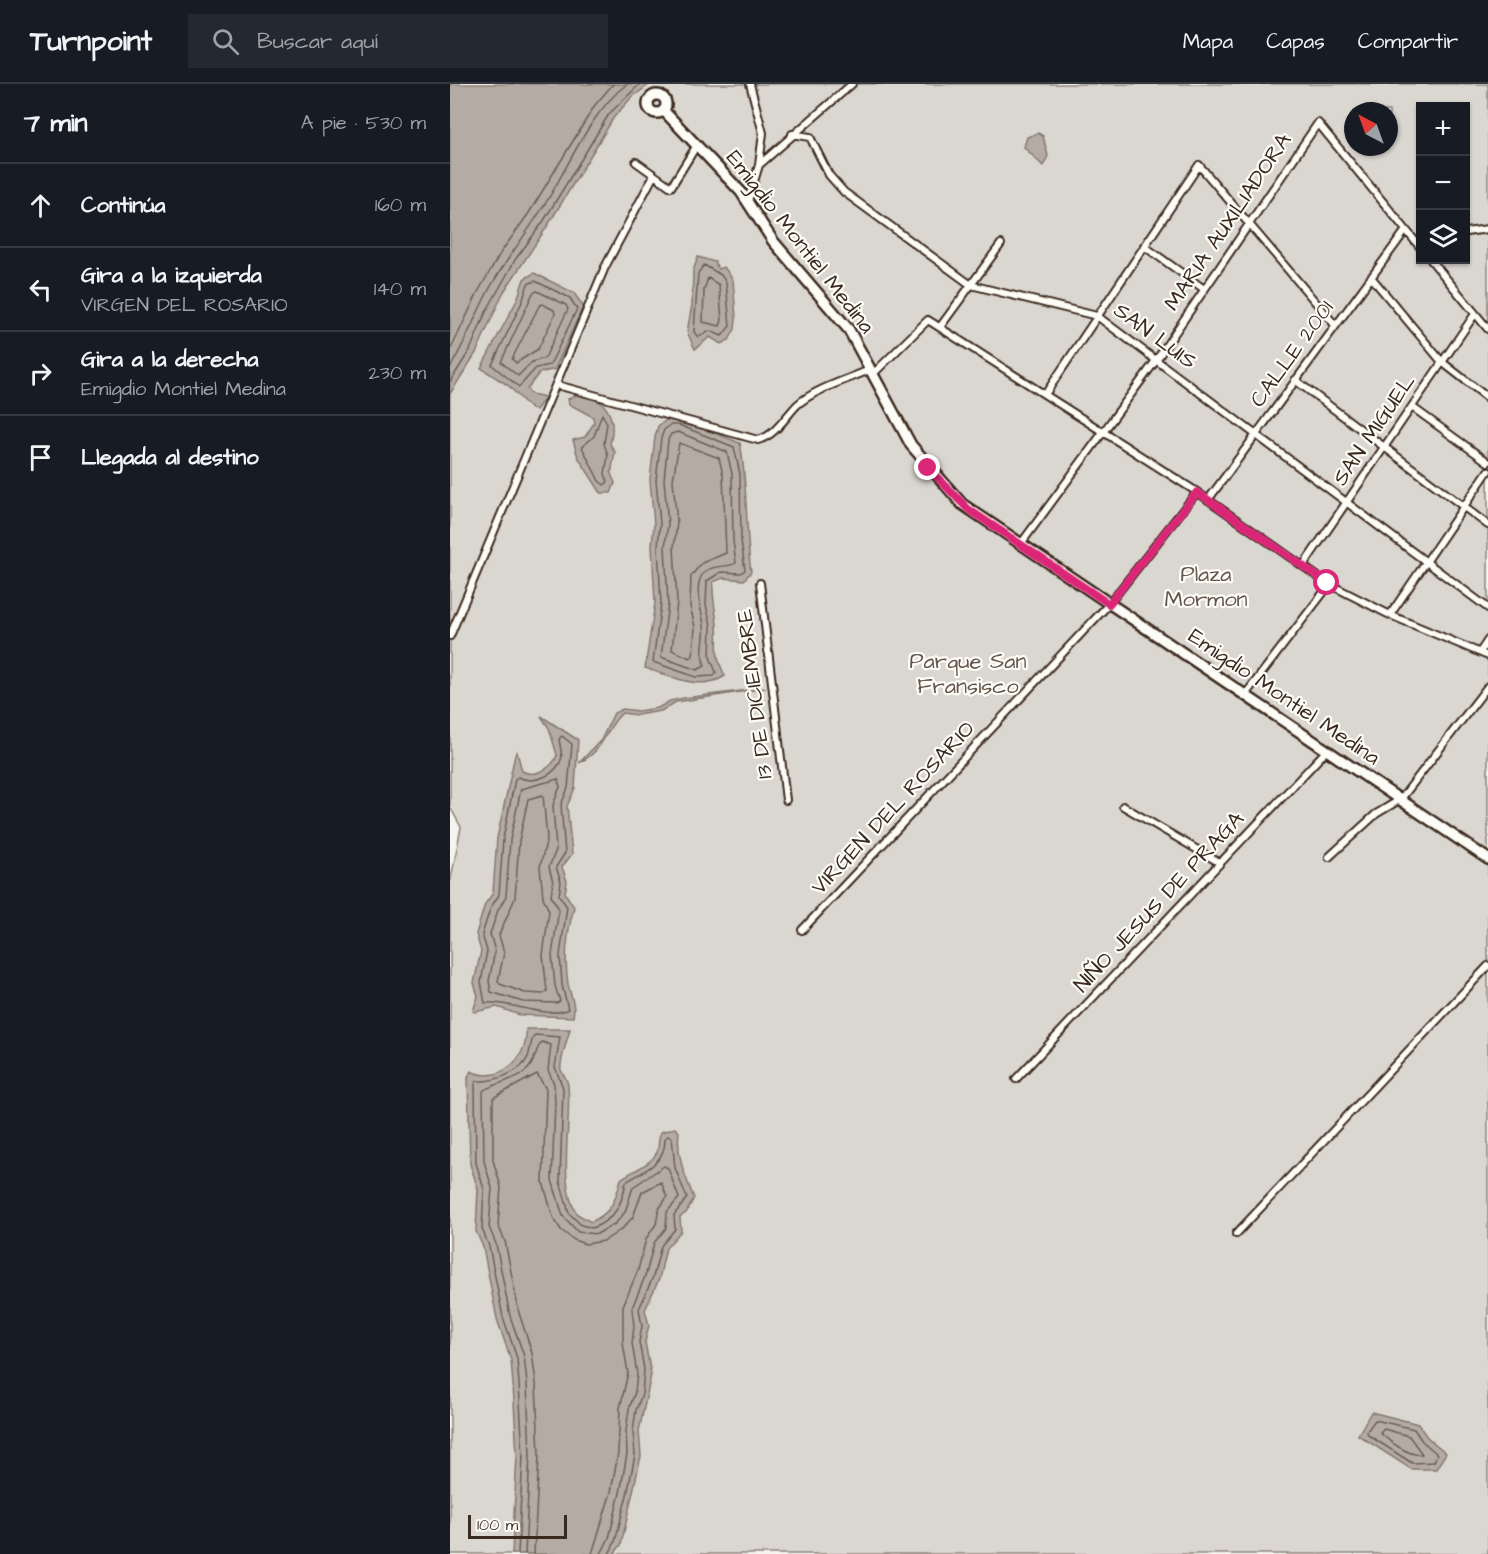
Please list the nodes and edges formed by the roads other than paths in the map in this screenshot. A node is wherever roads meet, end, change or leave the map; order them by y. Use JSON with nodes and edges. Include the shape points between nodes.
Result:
{"nodes":[{"id":1,"x":750,"y":84,"type":"edge"},
{"id":2,"x":852,"y":84,"type":"edge"},
{"id":3,"x":664,"y":111,"type":"dead end"},
{"id":4,"x":792,"y":134,"type":"junction"},
{"id":5,"x":697,"y":145,"type":"junction"},
{"id":6,"x":636,"y":162,"type":"dead end"},
{"id":7,"x":759,"y":165,"type":"junction"},
{"id":8,"x":654,"y":175,"type":"junction"},
{"id":9,"x":748,"y":201,"type":"junction"},
{"id":10,"x":1249,"y":223,"type":"junction"},
{"id":11,"x":1406,"y":230,"type":"junction"},
{"id":12,"x":1488,"y":230,"type":"edge"},
{"id":13,"x":1470,"y":232,"type":"edge"},
{"id":14,"x":1416,"y":237,"type":"edge"},
{"id":15,"x":1001,"y":244,"type":"dead end"},
{"id":16,"x":1144,"y":246,"type":"junction"},
{"id":17,"x":1434,"y":264,"type":"edge"},
{"id":18,"x":1371,"y":277,"type":"junction"},
{"id":19,"x":971,"y":285,"type":"junction"},
{"id":20,"x":1204,"y":289,"type":"junction"},
{"id":21,"x":1475,"y":314,"type":"junction"},
{"id":22,"x":1097,"y":316,"type":"junction"},
{"id":23,"x":942,"y":325,"type":"junction"},
{"id":24,"x":1335,"y":325,"type":"junction"},
{"id":25,"x":1488,"y":329,"type":"edge"},
{"id":26,"x":1157,"y":359,"type":"junction"},
{"id":27,"x":1442,"y":362,"type":"junction"},
{"id":28,"x":872,"y":372,"type":"junction"},
{"id":29,"x":1295,"y":380,"type":"junction"},
{"id":30,"x":557,"y":385,"type":"junction"},
{"id":31,"x":1046,"y":393,"type":"junction"},
{"id":32,"x":1488,"y":398,"type":"edge"},
{"id":33,"x":1412,"y":407,"type":"junction"},
{"id":34,"x":1105,"y":432,"type":"junction"},
{"id":35,"x":1256,"y":434,"type":"junction"},
{"id":36,"x":1384,"y":447,"type":"junction"},
{"id":37,"x":1488,"y":462,"type":"edge"},
{"id":38,"x":1488,"y":471,"type":"edge"},
{"id":39,"x":1197,"y":492,"type":"junction"},
{"id":40,"x":1208,"y":500,"type":"junction"},
{"id":41,"x":1347,"y":502,"type":"junction"},
{"id":42,"x":1463,"y":506,"type":"junction"},
{"id":43,"x":1488,"y":525,"type":"edge"},
{"id":44,"x":1020,"y":545,"type":"junction"},
{"id":45,"x":1425,"y":561,"type":"junction"},
{"id":46,"x":1303,"y":566,"type":"junction"},
{"id":47,"x":760,"y":583,"type":"dead end"},
{"id":48,"x":1330,"y":584,"type":"junction"},
{"id":49,"x":1109,"y":604,"type":"junction"},
{"id":50,"x":1488,"y":608,"type":"edge"},
{"id":51,"x":1390,"y":615,"type":"junction"},
{"id":52,"x":450,"y":636,"type":"edge"},
{"id":53,"x":1488,"y":640,"type":"edge"},
{"id":54,"x":1480,"y":652,"type":"junction"},
{"id":55,"x":1488,"y":656,"type":"edge"},
{"id":56,"x":1488,"y":686,"type":"edge"},
{"id":57,"x":1245,"y":695,"type":"junction"},
{"id":58,"x":1327,"y":750,"type":"junction"},
{"id":59,"x":1401,"y":799,"type":"junction"},
{"id":60,"x":786,"y":800,"type":"dead end"},
{"id":61,"x":1123,"y":806,"type":"dead end"},
{"id":62,"x":1329,"y":857,"type":"dead end"},
{"id":63,"x":1488,"y":859,"type":"edge"},
{"id":64,"x":1220,"y":863,"type":"junction"},
{"id":65,"x":802,"y":930,"type":"dead end"},
{"id":66,"x":1488,"y":966,"type":"edge"},
{"id":67,"x":1016,"y":1079,"type":"dead end"},
{"id":68,"x":1236,"y":1234,"type":"dead end"}],
"edges":[{"from":1,"to":7,"type":"street","via":[[764,133]]},
{"from":2,"to":4,"type":"street"},
{"from":3,"to":5,"type":"main road","name":"Emigdio Montiel Medina"},
{"from":4,"to":7,"type":"street"},
{"from":4,"to":19,"type":"street","name":"SAN LUIS","via":[[810,137],[829,176],[844,192]]},
{"from":5,"to":8,"type":"street","via":[[671,187]]},
{"from":5,"to":9,"type":"main road","name":"Emigdio Montiel Medina"},
{"from":6,"to":8,"type":"street"},
{"from":7,"to":9,"type":"street"},
{"from":8,"to":30,"type":"street","via":[[605,267]]},
{"from":9,"to":28,"type":"main road","name":"Emigdio Montiel Medina","via":[[784,256],[849,330]]},
{"from":10,"to":11,"type":"street","name":"MARIA AUXILIADORA","via":[[1318,123]]},
{"from":10,"to":16,"type":"street","via":[[1199,165]]},
{"from":10,"to":20,"type":"street","name":"MARIA AUXILIADORA"},
{"from":10,"to":24,"type":"street"},
{"from":11,"to":14,"type":"street"},
{"from":11,"to":18,"type":"street","name":"CALLE 2001"},
{"from":12,"to":13,"type":"street"},
{"from":15,"to":19,"type":"street"},
{"from":16,"to":20,"type":"street"},
{"from":16,"to":22,"type":"street"},
{"from":17,"to":21,"type":"street"},
{"from":18,"to":24,"type":"street","name":"CALLE 2001"},
{"from":18,"to":27,"type":"street"},
{"from":19,"to":22,"type":"street","name":"SAN LUIS"},
{"from":19,"to":23,"type":"street"},
{"from":20,"to":26,"type":"street","name":"MARIA AUXILIADORA"},
{"from":21,"to":25,"type":"street"},
{"from":21,"to":27,"type":"street","name":"SAN MIGUEL"},
{"from":22,"to":26,"type":"street","name":"SAN LUIS"},
{"from":22,"to":31,"type":"street"},
{"from":23,"to":28,"type":"street","via":[[928,320]]},
{"from":23,"to":31,"type":"street"},
{"from":24,"to":29,"type":"street","name":"CALLE 2001"},
{"from":26,"to":34,"type":"street","name":"MARIA AUXILIADORA"},
{"from":26,"to":35,"type":"street","name":"SAN LUIS"},
{"from":27,"to":32,"type":"street"},
{"from":27,"to":33,"type":"street","name":"SAN MIGUEL"},
{"from":28,"to":30,"type":"street","via":[[809,396],[769,435],[758,440]]},
{"from":28,"to":44,"type":"main road","name":"Emigdio Montiel Medina","via":[[911,445],[936,477],[962,504]]},
{"from":29,"to":35,"type":"street","name":"CALLE 2001"},
{"from":29,"to":36,"type":"street"},
{"from":30,"to":52,"type":"street"},
{"from":31,"to":34,"type":"street"},
{"from":33,"to":36,"type":"street","name":"SAN MIGUEL"},
{"from":33,"to":37,"type":"street"},
{"from":34,"to":39,"type":"street"},
{"from":34,"to":44,"type":"street","name":"MARIA AUXILIADORA"},
{"from":35,"to":40,"type":"street","name":"CALLE 2001"},
{"from":35,"to":41,"type":"street","name":"SAN LUIS"},
{"from":36,"to":41,"type":"street","name":"SAN MIGUEL"},
{"from":36,"to":42,"type":"street"},
{"from":38,"to":42,"type":"street"},
{"from":39,"to":40,"type":"street"},
{"from":39,"to":49,"type":"street","name":"VIRGEN DEL ROSARIO"},
{"from":40,"to":46,"type":"street"},
{"from":41,"to":45,"type":"street","name":"SAN LUIS"},
{"from":41,"to":46,"type":"street","name":"SAN MIGUEL"},
{"from":42,"to":43,"type":"street"},
{"from":42,"to":45,"type":"street"},
{"from":44,"to":49,"type":"main road","name":"Emigdio Montiel Medina"},
{"from":45,"to":50,"type":"street","name":"SAN LUIS"},
{"from":45,"to":51,"type":"street"},
{"from":46,"to":48,"type":"street"},
{"from":47,"to":60,"type":"street","name":"13 DE DICIEMBRE"},
{"from":48,"to":51,"type":"street"},
{"from":48,"to":57,"type":"street"},
{"from":49,"to":57,"type":"main road","name":"Emigdio Montiel Medina"},
{"from":49,"to":65,"type":"street","name":"VIRGEN DEL ROSARIO"},
{"from":51,"to":54,"type":"street"},
{"from":53,"to":54,"type":"street"},
{"from":54,"to":55,"type":"street"},
{"from":56,"to":59,"type":"street"},
{"from":57,"to":58,"type":"main road","name":"Emigdio Montiel Medina"},
{"from":58,"to":59,"type":"main road","name":"Emigdio Montiel Medina"},
{"from":58,"to":64,"type":"street","name":"NIÑO JESUS DE PRAGA"},
{"from":59,"to":62,"type":"street","via":[[1376,814]]},
{"from":59,"to":63,"type":"main road","name":"Emigdio Montiel Medina"},
{"from":61,"to":64,"type":"street"},
{"from":64,"to":67,"type":"street","name":"NIÑO JESUS DE PRAGA"},
{"from":66,"to":68,"type":"street"}]}
